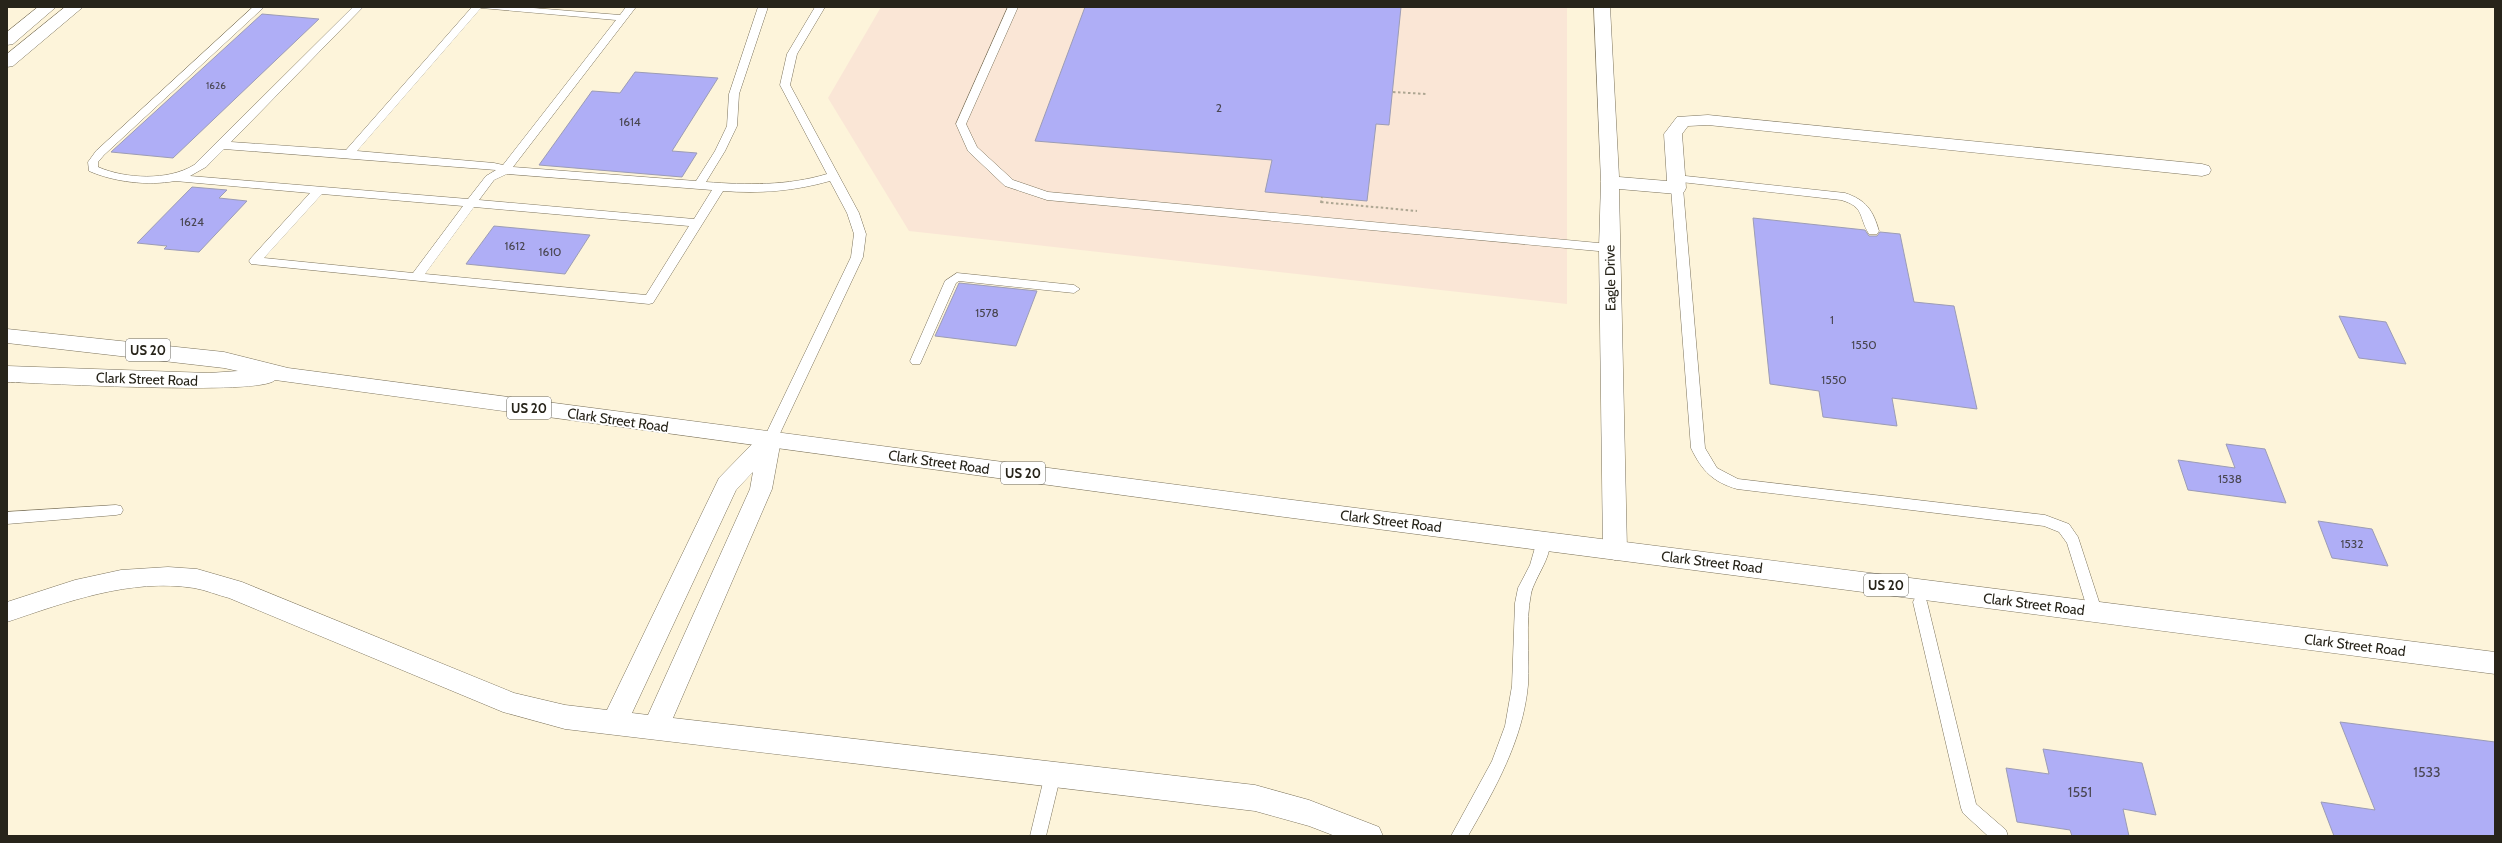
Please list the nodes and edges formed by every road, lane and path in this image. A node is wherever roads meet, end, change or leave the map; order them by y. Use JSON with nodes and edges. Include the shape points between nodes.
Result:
{"nodes":[{"id":1,"x":48,"y":7,"type":"edge"},
{"id":2,"x":75,"y":7,"type":"edge"},
{"id":3,"x":258,"y":7,"type":"edge"},
{"id":4,"x":358,"y":7,"type":"edge"},
{"id":5,"x":477,"y":7,"type":"edge"},
{"id":6,"x":485,"y":7,"type":"edge"},
{"id":7,"x":631,"y":7,"type":"edge"},
{"id":8,"x":763,"y":7,"type":"edge"},
{"id":9,"x":820,"y":7,"type":"edge"},
{"id":10,"x":1013,"y":7,"type":"edge"},
{"id":11,"x":1602,"y":7,"type":"edge"},
{"id":12,"x":623,"y":18,"type":"junction"},
{"id":13,"x":7,"y":40,"type":"edge"},
{"id":14,"x":7,"y":62,"type":"edge"},
{"id":15,"x":1392,"y":92,"type":"dead end"},
{"id":16,"x":1426,"y":94,"type":"dead end"},
{"id":17,"x":222,"y":145,"type":"junction"},
{"id":18,"x":349,"y":154,"type":"junction"},
{"id":19,"x":505,"y":170,"type":"junction"},
{"id":20,"x":2202,"y":170,"type":"dead end"},
{"id":21,"x":834,"y":176,"type":"junction"},
{"id":22,"x":170,"y":178,"type":"junction"},
{"id":23,"x":1610,"y":182,"type":"junction"},
{"id":24,"x":1676,"y":184,"type":"junction"},
{"id":25,"x":699,"y":185,"type":"junction"},
{"id":26,"x":720,"y":186,"type":"junction"},
{"id":27,"x":318,"y":190,"type":"junction"},
{"id":28,"x":1321,"y":202,"type":"dead end"},
{"id":29,"x":471,"y":204,"type":"junction"},
{"id":30,"x":1418,"y":211,"type":"dead end"},
{"id":31,"x":697,"y":223,"type":"junction"},
{"id":32,"x":1873,"y":231,"type":"dead end"},
{"id":33,"x":1609,"y":248,"type":"junction"},
{"id":34,"x":416,"y":277,"type":"junction"},
{"id":35,"x":1074,"y":289,"type":"dead end"},
{"id":36,"x":7,"y":336,"type":"edge"},
{"id":37,"x":916,"y":361,"type":"dead end"},
{"id":38,"x":7,"y":374,"type":"edge"},
{"id":39,"x":288,"y":376,"type":"junction"},
{"id":40,"x":770,"y":440,"type":"junction"},
{"id":41,"x":116,"y":510,"type":"dead end"},
{"id":42,"x":7,"y":518,"type":"edge"},
{"id":43,"x":1543,"y":541,"type":"junction"},
{"id":44,"x":1615,"y":550,"type":"junction"},
{"id":45,"x":1920,"y":602,"type":"dead end"},
{"id":46,"x":7,"y":612,"type":"edge"},
{"id":47,"x":2095,"y":612,"type":"junction"},
{"id":48,"x":2495,"y":663,"type":"edge"},
{"id":49,"x":614,"y":723,"type":"junction"},
{"id":50,"x":655,"y":728,"type":"junction"},
{"id":51,"x":1053,"y":774,"type":"junction"},
{"id":52,"x":1038,"y":836,"type":"edge"},
{"id":53,"x":1369,"y":836,"type":"edge"},
{"id":54,"x":1459,"y":836,"type":"edge"},
{"id":55,"x":2000,"y":836,"type":"edge"}],
"edges":[{"from":1,"to":13,"type":"main road"},
{"from":2,"to":14,"type":"main road"},
{"from":3,"to":22,"type":"lane","via":[[93,162],[93,170],[101,174]]},
{"from":4,"to":17,"type":"lane"},
{"from":5,"to":18,"type":"lane"},
{"from":6,"to":12,"type":"lane"},
{"from":7,"to":12,"type":"lane"},
{"from":8,"to":25,"type":"lane","via":[[734,94],[732,126]]},
{"from":9,"to":21,"type":"lane","via":[[792,53],[786,70],[785,85]]},
{"from":10,"to":33,"type":"lane","via":[[961,124],[972,149],[1009,183],[1047,196]]},
{"from":11,"to":23,"type":"main road","name":"Eagle Drive"},
{"from":12,"to":19,"type":"lane"},
{"from":15,"to":16,"type":"path"},
{"from":17,"to":18,"type":"lane"},
{"from":17,"to":22,"type":"lane","via":[[190,173]]},
{"from":18,"to":19,"type":"lane","via":[[494,166]]},
{"from":19,"to":25,"type":"lane"},
{"from":19,"to":29,"type":"lane","via":[[490,178]]},
{"from":20,"to":24,"type":"main road","via":[[1716,121],[1683,121],[1673,134]]},
{"from":21,"to":26,"type":"lane","via":[[777,188]]},
{"from":21,"to":40,"type":"lane","via":[[853,213],[860,234],[857,257]]},
{"from":22,"to":27,"type":"lane"},
{"from":23,"to":24,"type":"main road"},
{"from":23,"to":33,"type":"main road","name":"Eagle Drive"},
{"from":24,"to":32,"type":"lane","via":[[1848,198],[1864,206]]},
{"from":24,"to":47,"type":"lane","via":[[1698,448],[1705,465],[1718,477],[1737,484],[2045,521],[2064,528],[2073,541]]},
{"from":25,"to":26,"type":"lane"},
{"from":26,"to":31,"type":"lane"},
{"from":27,"to":29,"type":"lane"},
{"from":27,"to":34,"type":"lane","via":[[255,261]]},
{"from":28,"to":30,"type":"path"},
{"from":29,"to":31,"type":"lane"},
{"from":29,"to":34,"type":"lane"},
{"from":31,"to":34,"type":"lane","via":[[649,300]]},
{"from":33,"to":44,"type":"main road","name":"Eagle Drive"},
{"from":35,"to":37,"type":"lane","via":[[957,277],[951,281]]},
{"from":36,"to":39,"type":"main road","name":"Clark Street Road","number":"US 20","via":[[224,360]]},
{"from":38,"to":39,"type":"main road","name":"Clark Street Road","number":"US 20","via":[[209,381]]},
{"from":39,"to":40,"type":"main road","name":"Clark Street Road","number":"US 20"},
{"from":40,"to":43,"type":"main road","name":"Clark Street Road","number":"US 20"},
{"from":40,"to":49,"type":"main road","via":[[728,484]]},
{"from":40,"to":50,"type":"main road","via":[[761,490]]},
{"from":41,"to":42,"type":"lane"},
{"from":43,"to":44,"type":"main road","name":"Clark Street Road","number":"US 20"},
{"from":43,"to":54,"type":"lane","via":[[1538,562],[1524,592],[1521,685],[1512,732],[1493,777]]},
{"from":44,"to":47,"type":"main road","name":"Clark Street Road","number":"US 20"},
{"from":45,"to":55,"type":"lane","via":[[1969,808]]},
{"from":46,"to":49,"type":"main road","via":[[107,582],[155,577],[193,578],[233,589],[512,704],[564,717]]},
{"from":47,"to":48,"type":"main road","name":"Clark Street Road","number":"US 20"},
{"from":49,"to":50,"type":"main road"},
{"from":50,"to":51,"type":"main road"},
{"from":51,"to":52,"type":"lane"},
{"from":51,"to":53,"type":"main road","via":[[1255,798],[1308,813]]}]}
